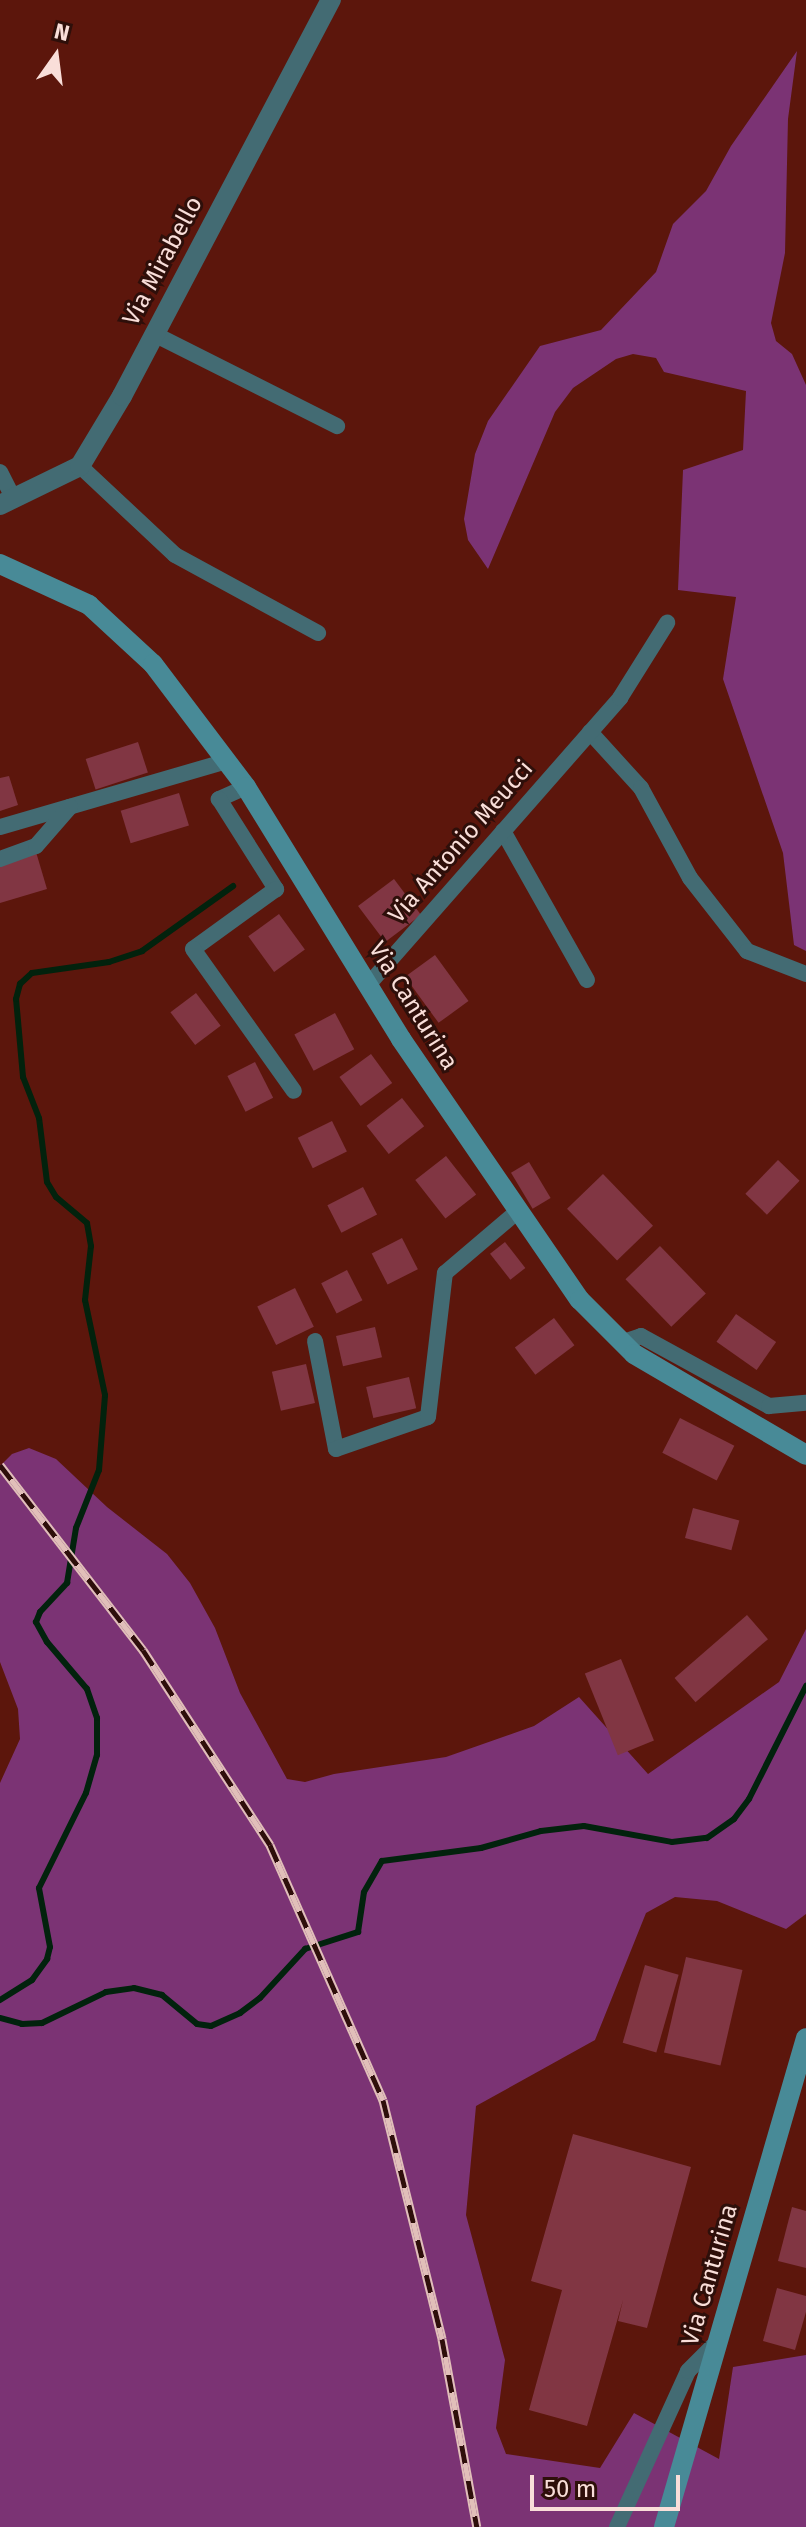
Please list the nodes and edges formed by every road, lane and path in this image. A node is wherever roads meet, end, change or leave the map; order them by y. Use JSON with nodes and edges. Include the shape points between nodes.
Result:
{"nodes":[{"id":1,"x":331,"y":0,"type":"edge"},
{"id":2,"x":154,"y":334,"type":"junction"},
{"id":3,"x":337,"y":426,"type":"dead end"},
{"id":4,"x":80,"y":466,"type":"junction"},
{"id":5,"x":0,"y":472,"type":"edge"},
{"id":6,"x":7,"y":502,"type":"edge"},
{"id":7,"x":0,"y":564,"type":"edge"},
{"id":8,"x":667,"y":623,"type":"dead end"},
{"id":9,"x":318,"y":633,"type":"dead end"},
{"id":10,"x":590,"y":732,"type":"junction"},
{"id":11,"x":227,"y":761,"type":"junction"},
{"id":12,"x":246,"y":787,"type":"junction"},
{"id":13,"x":71,"y":806,"type":"junction"},
{"id":14,"x":0,"y":827,"type":"edge"},
{"id":15,"x":503,"y":831,"type":"junction"},
{"id":16,"x":0,"y":859,"type":"edge"},
{"id":17,"x":806,"y":974,"type":"edge"},
{"id":18,"x":587,"y":980,"type":"dead end"},
{"id":19,"x":369,"y":984,"type":"junction"},
{"id":20,"x":294,"y":1091,"type":"dead end"},
{"id":21,"x":519,"y":1210,"type":"junction"},
{"id":22,"x":315,"y":1341,"type":"dead end"},
{"id":23,"x":623,"y":1342,"type":"junction"},
{"id":24,"x":806,"y":1403,"type":"edge"},
{"id":25,"x":806,"y":1455,"type":"edge"},
{"id":26,"x":806,"y":2038,"type":"edge"},
{"id":27,"x":717,"y":2342,"type":"junction"},
{"id":28,"x":617,"y":2527,"type":"edge"},
{"id":29,"x":664,"y":2527,"type":"edge"}],
"edges":[{"from":1,"to":2,"type":"street","name":"Via Mirabello"},
{"from":2,"to":3,"type":"street"},
{"from":2,"to":4,"type":"street","name":"Via Mirabello"},
{"from":4,"to":6,"type":"street"},
{"from":4,"to":9,"type":"street","via":[[175,555]]},
{"from":5,"to":6,"type":"street"},
{"from":7,"to":11,"type":"main road","name":"Via Canturina","via":[[89,605],[153,664]]},
{"from":8,"to":10,"type":"street","name":"Via Antonio Meucci","via":[[620,698]]},
{"from":10,"to":15,"type":"street","name":"Via Antonio Meucci"},
{"from":10,"to":17,"type":"street","via":[[641,788],[690,878],[747,951]]},
{"from":11,"to":12,"type":"main road","name":"Via Canturina"},
{"from":11,"to":13,"type":"street"},
{"from":12,"to":19,"type":"main road","name":"Via Canturina"},
{"from":12,"to":20,"type":"street","via":[[219,799],[276,889],[193,949]]},
{"from":13,"to":14,"type":"street"},
{"from":13,"to":16,"type":"street","via":[[36,846]]},
{"from":15,"to":18,"type":"street"},
{"from":15,"to":19,"type":"street","name":"Via Antonio Meucci"},
{"from":19,"to":21,"type":"main road","name":"Via Canturina"},
{"from":21,"to":22,"type":"street","via":[[445,1273],[428,1417],[336,1449]]},
{"from":21,"to":23,"type":"main road","name":"Via Canturina","via":[[580,1300]]},
{"from":23,"to":24,"type":"street","via":[[641,1336],[769,1406]]},
{"from":23,"to":25,"type":"main road","name":"Via Canturina","via":[[634,1354]]},
{"from":26,"to":27,"type":"main road","name":"Via Canturina"},
{"from":27,"to":28,"type":"street","via":[[688,2371]]},
{"from":27,"to":29,"type":"main road","name":"Via Canturina"}]}
